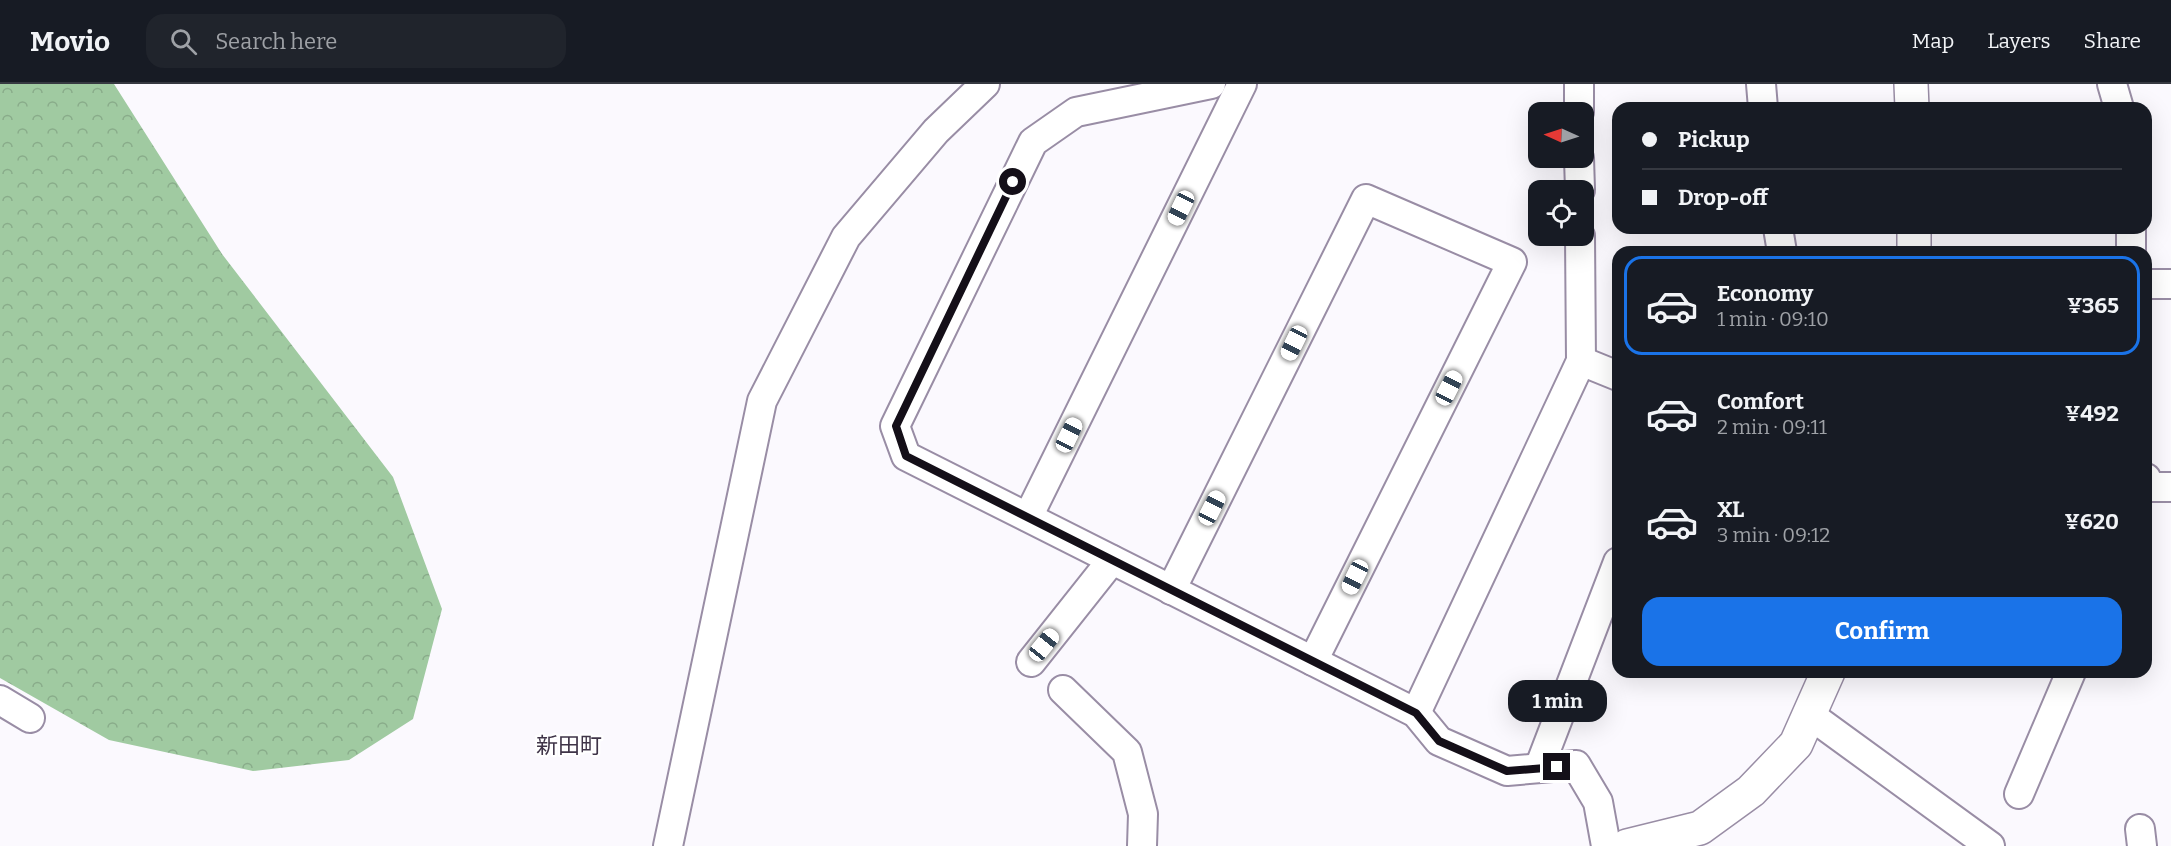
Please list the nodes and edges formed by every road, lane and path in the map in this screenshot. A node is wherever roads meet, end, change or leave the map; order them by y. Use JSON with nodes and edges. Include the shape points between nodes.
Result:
{"nodes":[{"id":1,"x":986,"y":84,"type":"edge"},
{"id":2,"x":1211,"y":84,"type":"edge"},
{"id":3,"x":1242,"y":84,"type":"edge"},
{"id":4,"x":1579,"y":84,"type":"edge"},
{"id":5,"x":1761,"y":84,"type":"edge"},
{"id":6,"x":1911,"y":84,"type":"edge"},
{"id":7,"x":2112,"y":84,"type":"edge"},
{"id":8,"x":1579,"y":102,"type":"edge"},
{"id":9,"x":1762,"y":102,"type":"edge"},
{"id":10,"x":1912,"y":102,"type":"edge"},
{"id":11,"x":2117,"y":102,"type":"edge"},
{"id":12,"x":1580,"y":246,"type":"edge"},
{"id":13,"x":2152,"y":284,"type":"edge"},
{"id":14,"x":2171,"y":284,"type":"edge"},
{"id":15,"x":1581,"y":361,"type":"junction"},
{"id":16,"x":1612,"y":374,"type":"edge"},
{"id":17,"x":1028,"y":517,"type":"junction"},
{"id":18,"x":1112,"y":560,"type":"junction"},
{"id":19,"x":1612,"y":578,"type":"edge"},
{"id":20,"x":1171,"y":590,"type":"junction"},
{"id":21,"x":1313,"y":661,"type":"junction"},
{"id":22,"x":1030,"y":662,"type":"dead end"},
{"id":23,"x":1825,"y":678,"type":"edge"},
{"id":24,"x":2068,"y":678,"type":"edge"},
{"id":25,"x":1063,"y":690,"type":"dead end"},
{"id":26,"x":0,"y":700,"type":"edge"},
{"id":27,"x":1416,"y":713,"type":"junction"},
{"id":28,"x":1809,"y":715,"type":"junction"},
{"id":29,"x":30,"y":718,"type":"dead end"},
{"id":30,"x":1539,"y":768,"type":"junction"},
{"id":31,"x":2019,"y":794,"type":"dead end"},
{"id":32,"x":668,"y":846,"type":"edge"},
{"id":33,"x":1142,"y":846,"type":"edge"},
{"id":34,"x":1606,"y":846,"type":"edge"},
{"id":35,"x":1627,"y":846,"type":"edge"},
{"id":36,"x":1990,"y":846,"type":"edge"}],
"edges":[{"from":1,"to":32,"type":"street","via":[[936,131],[846,237],[762,401]]},
{"from":2,"to":17,"type":"street","via":[[1076,112],[1033,142],[896,426],[906,456]]},
{"from":3,"to":17,"type":"street"},
{"from":4,"to":8,"type":"street"},
{"from":5,"to":9,"type":"street"},
{"from":6,"to":10,"type":"street"},
{"from":7,"to":11,"type":"street"},
{"from":12,"to":15,"type":"street"},
{"from":13,"to":14,"type":"street"},
{"from":15,"to":16,"type":"street"},
{"from":15,"to":27,"type":"street"},
{"from":17,"to":18,"type":"street"},
{"from":18,"to":20,"type":"street"},
{"from":18,"to":22,"type":"street"},
{"from":19,"to":30,"type":"street"},
{"from":20,"to":21,"type":"street"},
{"from":20,"to":21,"type":"street","via":[[1366,198],[1512,262]]},
{"from":21,"to":27,"type":"street"},
{"from":23,"to":28,"type":"street"},
{"from":24,"to":31,"type":"street"},
{"from":25,"to":33,"type":"street","via":[[1127,753],[1143,814]]},
{"from":26,"to":29,"type":"street"},
{"from":27,"to":30,"type":"street","via":[[1439,741],[1497,767],[1507,771]]},
{"from":28,"to":35,"type":"street","via":[[1789,752],[1751,791],[1700,828]]},
{"from":28,"to":36,"type":"street"},
{"from":30,"to":34,"type":"street","via":[[1576,765],[1598,801]]}]}
